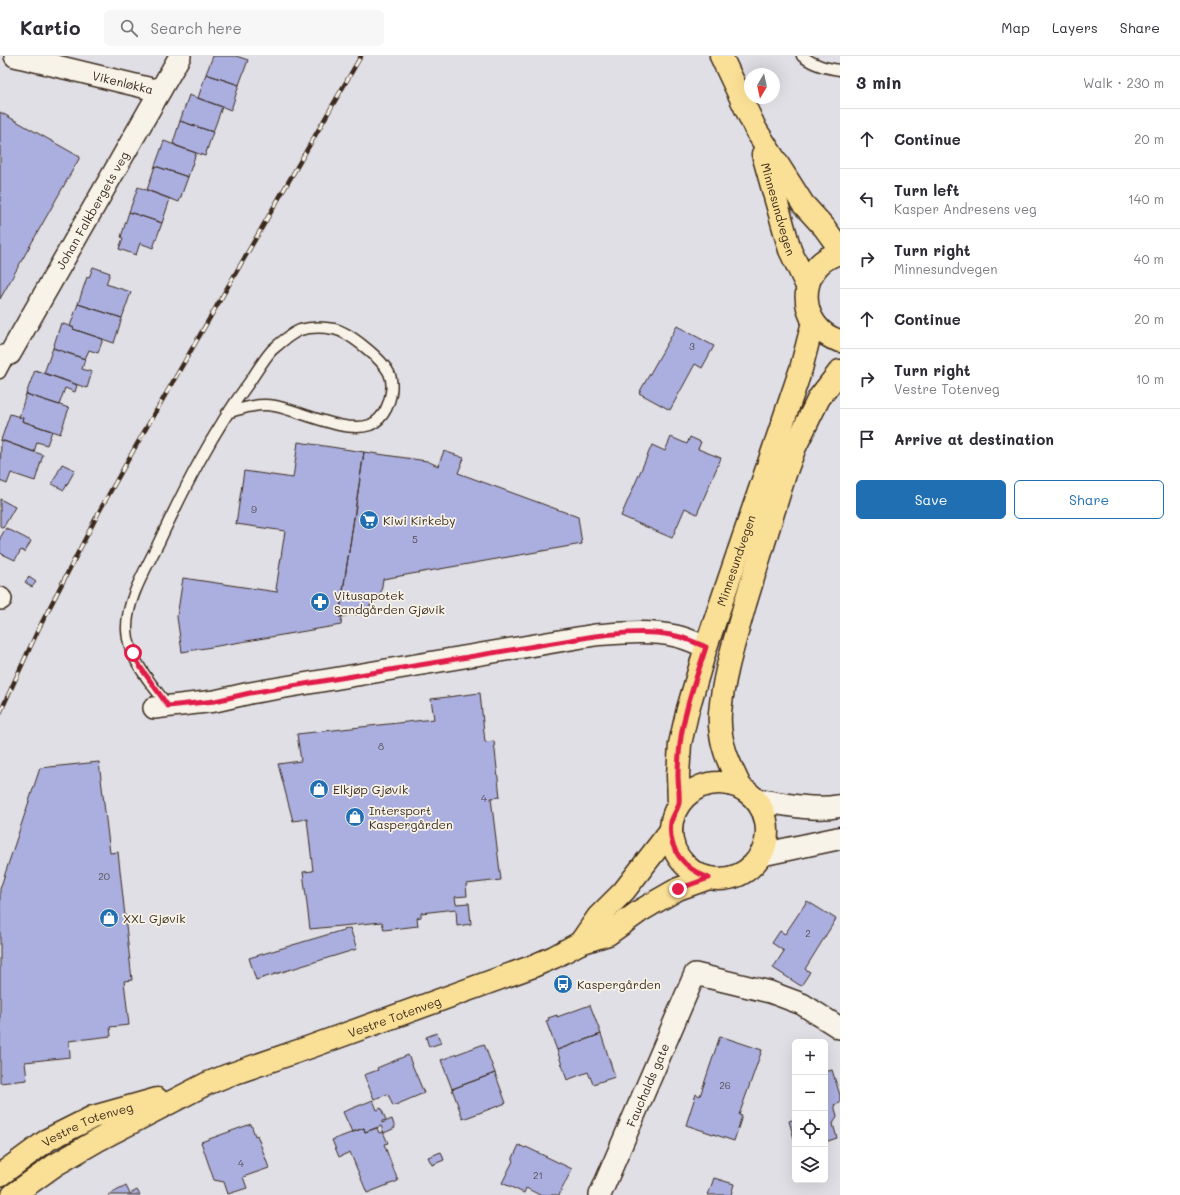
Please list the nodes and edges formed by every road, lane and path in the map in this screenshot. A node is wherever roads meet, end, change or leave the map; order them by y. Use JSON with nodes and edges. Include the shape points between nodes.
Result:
{"nodes":[{"id":1,"x":15,"y":56,"type":"edge"},
{"id":2,"x":180,"y":56,"type":"edge"},
{"id":3,"x":722,"y":56,"type":"edge"},
{"id":4,"x":802,"y":56,"type":"edge"},
{"id":5,"x":840,"y":70,"type":"edge"},
{"id":6,"x":160,"y":91,"type":"junction"},
{"id":7,"x":756,"y":130,"type":"junction"},
{"id":8,"x":840,"y":249,"type":"edge"},
{"id":9,"x":840,"y":253,"type":"edge"},
{"id":10,"x":807,"y":286,"type":"junction"},
{"id":11,"x":813,"y":322,"type":"junction"},
{"id":12,"x":840,"y":341,"type":"edge"},
{"id":13,"x":5,"y":356,"type":"edge"},
{"id":14,"x":840,"y":371,"type":"edge"},
{"id":15,"x":0,"y":373,"type":"edge"},
{"id":16,"x":227,"y":413,"type":"junction"},
{"id":17,"x":706,"y":647,"type":"junction"},
{"id":18,"x":161,"y":707,"type":"joint"},
{"id":19,"x":748,"y":793,"type":"junction"},
{"id":20,"x":679,"y":804,"type":"junction"},
{"id":21,"x":840,"y":806,"type":"edge"},
{"id":22,"x":671,"y":830,"type":"junction"},
{"id":23,"x":840,"y":838,"type":"edge"},
{"id":24,"x":760,"y":855,"type":"junction"},
{"id":25,"x":709,"y":878,"type":"junction"},
{"id":26,"x":580,"y":943,"type":"junction"},
{"id":27,"x":840,"y":1028,"type":"edge"},
{"id":28,"x":206,"y":1084,"type":"junction"},
{"id":29,"x":0,"y":1175,"type":"edge"},
{"id":30,"x":13,"y":1195,"type":"edge"},
{"id":31,"x":600,"y":1195,"type":"edge"}],
"edges":[{"from":1,"to":6,"type":"street","name":"Vikenløkka"},
{"from":2,"to":6,"type":"street","name":"Johan Falkbergets veg"},
{"from":3,"to":7,"type":"main road","name":"Minnesundvegen"},
{"from":4,"to":5,"type":"lane","via":[[824,68]]},
{"from":6,"to":13,"type":"street","name":"Johan Falkbergets veg"},
{"from":7,"to":8,"type":"main road","name":"Minnesundvegen","via":[[803,204]]},
{"from":7,"to":10,"type":"main road","name":"Minnesundvegen","via":[[790,250]]},
{"from":9,"to":10,"type":"main road","name":"Minnesundvegen","via":[[822,262],[814,270]]},
{"from":10,"to":11,"type":"main road","name":"Minnesundvegen","via":[[807,304]]},
{"from":11,"to":12,"type":"main road","via":[[824,333]]},
{"from":11,"to":17,"type":"main road","name":"Minnesundvegen","via":[[800,369]]},
{"from":13,"to":15,"type":"lane"},
{"from":14,"to":19,"type":"main road","name":"Minnesundvegen","via":[[819,398],[795,447],[729,661],[720,714],[721,731],[729,764]]},
{"from":16,"to":16,"type":"lane","via":[[271,351],[299,330],[320,327],[336,329],[357,341],[381,361],[390,374],[390,403],[384,415],[371,424],[354,427],[274,406],[250,405]]},
{"from":16,"to":18,"type":"lane","via":[[173,513],[133,597],[128,615],[128,640]]},
{"from":17,"to":18,"type":"street","via":[[678,636],[656,632],[629,632],[250,693],[215,701]]},
{"from":17,"to":20,"type":"main road","name":"Minnesundvegen","via":[[680,744]]},
{"from":19,"to":20,"type":"main road","via":[[732,785],[712,783],[685,796]]},
{"from":19,"to":21,"type":"main road","via":[[789,805],[815,808]]},
{"from":19,"to":24,"type":"main road","via":[[764,813],[767,831]]},
{"from":20,"to":22,"type":"main road"},
{"from":22,"to":25,"type":"main road","via":[[675,851],[681,861],[698,874]]},
{"from":22,"to":26,"type":"main road","name":"Vestre Totenveg","via":[[624,891],[598,917]]},
{"from":23,"to":24,"type":"main road"},
{"from":24,"to":25,"type":"main road","via":[[747,870],[738,875]]},
{"from":25,"to":26,"type":"main road","name":"Vestre Totenveg","via":[[678,889],[640,911],[608,934]]},
{"from":26,"to":28,"type":"main road","name":"Vestre Totenveg","via":[[531,967]]},
{"from":27,"to":31,"type":"street","name":"Fauchalds gate","via":[[802,1004],[770,992],[695,974]]},
{"from":28,"to":29,"type":"main road","name":"Vestre Totenveg","via":[[94,1117],[49,1139]]},
{"from":28,"to":30,"type":"main road","name":"Vestre Totenveg","via":[[98,1140],[55,1165]]}]}
